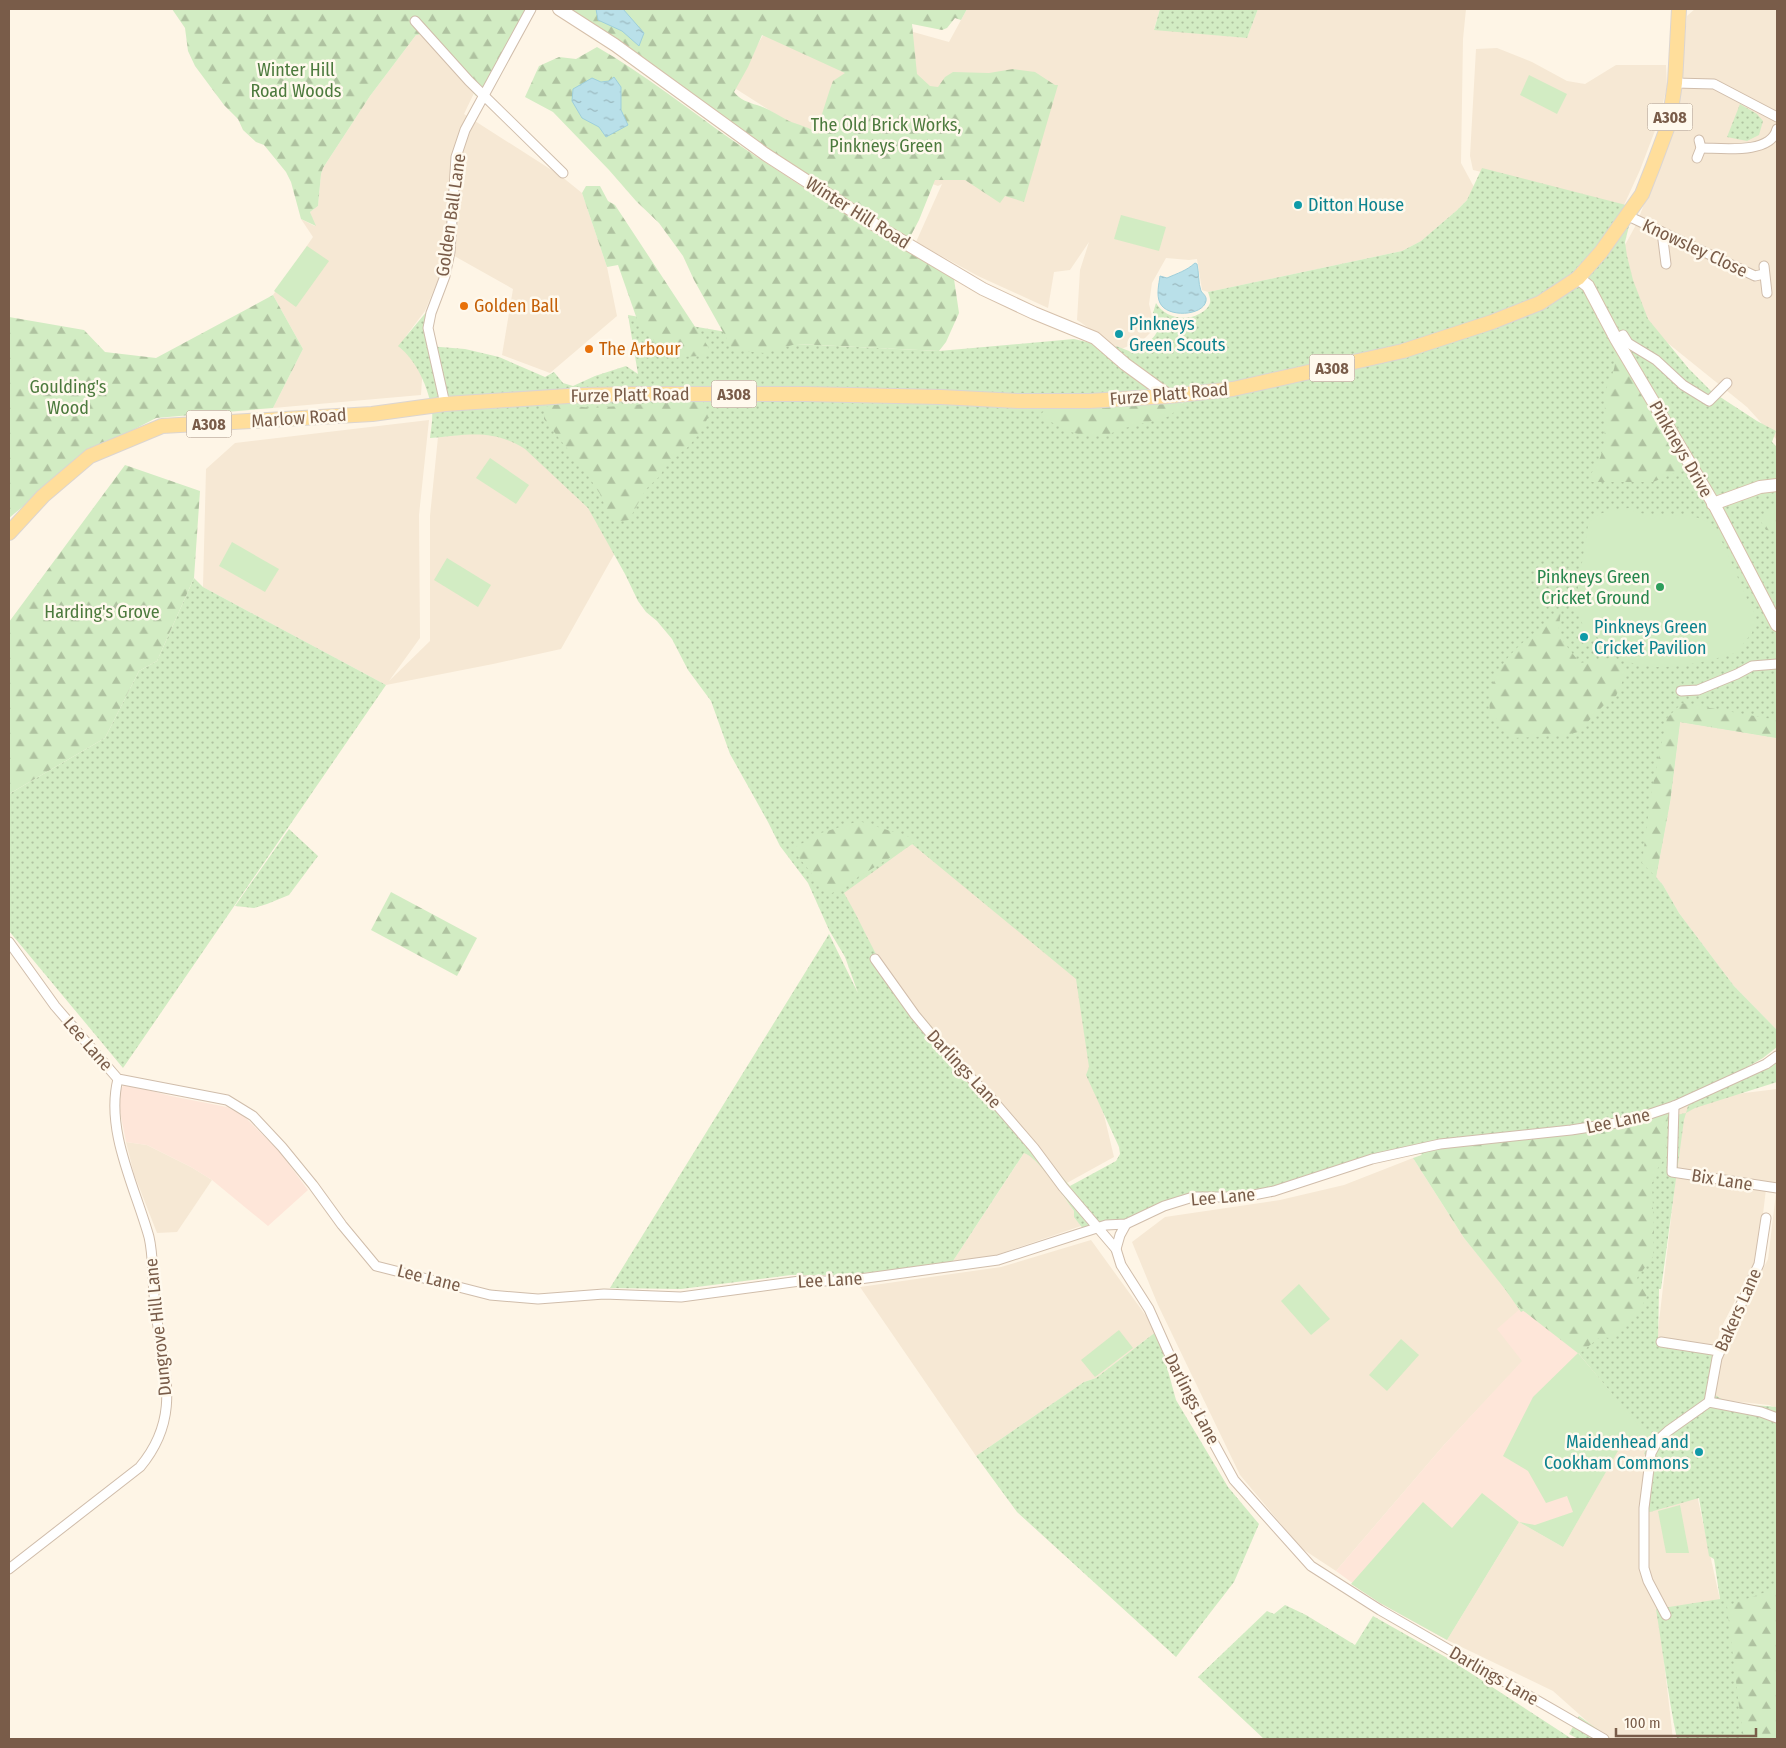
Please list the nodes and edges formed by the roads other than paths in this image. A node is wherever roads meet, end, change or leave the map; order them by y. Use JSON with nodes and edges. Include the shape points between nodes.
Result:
{"nodes":[{"id":1,"x":531,"y":9,"type":"edge"},
{"id":2,"x":560,"y":9,"type":"edge"},
{"id":3,"x":1679,"y":9,"type":"edge"},
{"id":4,"x":415,"y":21,"type":"dead end"},
{"id":5,"x":1675,"y":83,"type":"junction"},
{"id":6,"x":483,"y":95,"type":"junction"},
{"id":7,"x":1777,"y":117,"type":"edge"},
{"id":8,"x":1777,"y":129,"type":"edge"},
{"id":9,"x":1697,"y":158,"type":"dead end"},
{"id":10,"x":564,"y":173,"type":"dead end"},
{"id":11,"x":1626,"y":215,"type":"junction"},
{"id":12,"x":1662,"y":232,"type":"junction"},
{"id":13,"x":1666,"y":264,"type":"dead end"},
{"id":14,"x":1578,"y":278,"type":"junction"},
{"id":15,"x":1767,"y":293,"type":"dead end"},
{"id":16,"x":1616,"y":339,"type":"junction"},
{"id":17,"x":1727,"y":383,"type":"dead end"},
{"id":18,"x":1169,"y":396,"type":"junction"},
{"id":19,"x":445,"y":404,"type":"junction"},
{"id":20,"x":1777,"y":485,"type":"edge"},
{"id":21,"x":1713,"y":504,"type":"junction"},
{"id":22,"x":9,"y":533,"type":"edge"},
{"id":23,"x":1777,"y":625,"type":"edge"},
{"id":24,"x":1777,"y":664,"type":"edge"},
{"id":25,"x":1681,"y":690,"type":"dead end"},
{"id":26,"x":9,"y":942,"type":"edge"},
{"id":27,"x":875,"y":959,"type":"dead end"},
{"id":28,"x":1777,"y":1056,"type":"edge"},
{"id":29,"x":1766,"y":1064,"type":"junction"},
{"id":30,"x":1777,"y":1068,"type":"edge"},
{"id":31,"x":118,"y":1079,"type":"junction"},
{"id":32,"x":1674,"y":1106,"type":"junction"},
{"id":33,"x":1777,"y":1188,"type":"edge"},
{"id":34,"x":1766,"y":1218,"type":"dead end"},
{"id":35,"x":1126,"y":1224,"type":"junction"},
{"id":36,"x":1098,"y":1229,"type":"junction"},
{"id":37,"x":1116,"y":1249,"type":"junction"},
{"id":38,"x":1661,"y":1342,"type":"dead end"},
{"id":39,"x":1719,"y":1351,"type":"junction"},
{"id":40,"x":1710,"y":1402,"type":"junction"},
{"id":41,"x":1777,"y":1418,"type":"edge"},
{"id":42,"x":9,"y":1568,"type":"edge"},
{"id":43,"x":1666,"y":1615,"type":"dead end"},
{"id":44,"x":1604,"y":1739,"type":"edge"}],
"edges":[{"from":1,"to":6,"type":"street","name":"Golden Ball Lane"},
{"from":2,"to":18,"type":"street","name":"Winter Hill Road","via":[[765,154],[870,222],[983,289],[1095,338]]},
{"from":3,"to":5,"type":"main road","name":"Furze Platt Road","number":"A308"},
{"from":4,"to":6,"type":"street"},
{"from":5,"to":7,"type":"street","via":[[1714,84]]},
{"from":5,"to":11,"type":"main road","name":"Furze Platt Road","number":"A308","via":[[1668,123],[1653,166],[1642,194]]},
{"from":6,"to":10,"type":"street"},
{"from":6,"to":19,"type":"street","name":"Golden Ball Lane","via":[[465,130],[456,157],[450,252],[428,328]]},
{"from":8,"to":9,"type":"street","via":[[1776,134],[1764,144],[1738,149],[1700,144]]},
{"from":11,"to":12,"type":"street","name":"Knowsley Close"},
{"from":11,"to":14,"type":"main road","name":"Furze Platt Road","number":"A308","via":[[1601,252]]},
{"from":12,"to":13,"type":"street"},
{"from":12,"to":15,"type":"street","name":"Knowsley Close","via":[[1755,276],[1764,270]]},
{"from":14,"to":16,"type":"street","name":"Pinkneys Drive","via":[[1588,286]]},
{"from":14,"to":18,"type":"main road","name":"Furze Platt Road","number":"A308","via":[[1532,306],[1403,351],[1233,389]]},
{"from":16,"to":17,"type":"street","via":[[1624,335],[1628,343],[1709,401]]},
{"from":16,"to":21,"type":"street","name":"Pinkneys Drive"},
{"from":18,"to":19,"type":"main road","name":"Furze Platt Road","number":"A308","via":[[1018,401],[854,395],[639,394]]},
{"from":19,"to":22,"type":"main road","name":"Marlow Road","number":"A308","via":[[372,414],[162,426],[90,456],[43,496]]},
{"from":20,"to":21,"type":"street","via":[[1760,487]]},
{"from":21,"to":23,"type":"street","name":"Pinkneys Drive"},
{"from":24,"to":25,"type":"street","via":[[1752,666],[1698,690]]},
{"from":26,"to":31,"type":"street","name":"Lee Lane","via":[[55,1006]]},
{"from":27,"to":36,"type":"street","name":"Darlings Lane","via":[[915,1015],[1028,1141]]},
{"from":28,"to":29,"type":"street","name":"Lee Lane"},
{"from":29,"to":30,"type":"street"},
{"from":29,"to":32,"type":"street","name":"Lee Lane"},
{"from":31,"to":36,"type":"street","name":"Lee Lane","via":[[228,1100],[253,1116],[282,1147],[376,1266],[490,1295],[538,1299],[604,1294],[681,1297],[800,1281],[845,1281],[998,1260]]},
{"from":31,"to":42,"type":"street","name":"Dungrove Hill Lane","via":[[114,1092],[120,1148],[149,1239],[165,1372],[167,1407],[164,1423],[151,1454],[140,1467]]},
{"from":32,"to":33,"type":"street","name":"Bix Lane","via":[[1672,1172]]},
{"from":32,"to":35,"type":"street","name":"Lee Lane","via":[[1613,1124],[1465,1140],[1408,1150],[1274,1191],[1243,1197],[1193,1197]]},
{"from":34,"to":39,"type":"street","name":"Bakers Lane","via":[[1758,1264]]},
{"from":35,"to":36,"type":"street","name":"Lee Lane","via":[[1106,1225]]},
{"from":35,"to":37,"type":"street"},
{"from":36,"to":37,"type":"street","name":"Darlings Lane"},
{"from":37,"to":44,"type":"street","name":"Darlings Lane","via":[[1121,1265],[1149,1309],[1187,1394],[1234,1480],[1311,1566],[1380,1610]]},
{"from":38,"to":39,"type":"street"},
{"from":39,"to":40,"type":"street","name":"Bakers Lane"},
{"from":40,"to":41,"type":"street"},
{"from":40,"to":43,"type":"street","via":[[1668,1431],[1651,1453],[1644,1508],[1644,1568]]}]}
